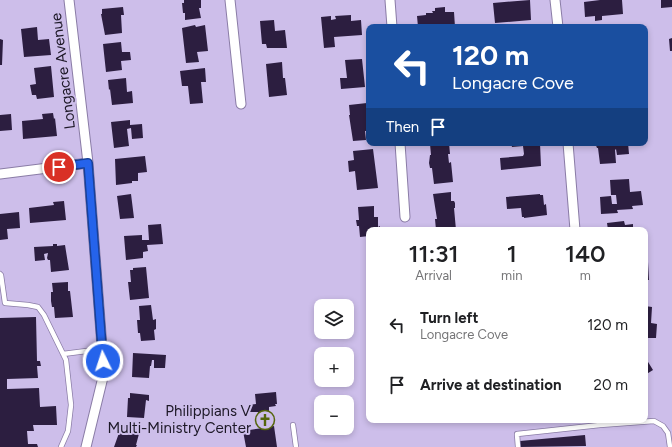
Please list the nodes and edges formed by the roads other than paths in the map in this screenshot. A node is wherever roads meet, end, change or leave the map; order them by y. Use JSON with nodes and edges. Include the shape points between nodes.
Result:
{"nodes":[{"id":1,"x":69,"y":0,"type":"edge"},
{"id":2,"x":230,"y":0,"type":"edge"},
{"id":3,"x":390,"y":0,"type":"edge"},
{"id":4,"x":556,"y":0,"type":"edge"},
{"id":5,"x":392,"y":24,"type":"edge"},
{"id":6,"x":558,"y":24,"type":"edge"},
{"id":7,"x":241,"y":104,"type":"dead end"},
{"id":8,"x":400,"y":146,"type":"edge"},
{"id":9,"x":568,"y":146,"type":"edge"},
{"id":10,"x":88,"y":163,"type":"junction"},
{"id":11,"x":0,"y":174,"type":"edge"},
{"id":12,"x":405,"y":217,"type":"dead end"},
{"id":13,"x":575,"y":227,"type":"edge"},
{"id":14,"x":0,"y":274,"type":"edge"},
{"id":15,"x":102,"y":349,"type":"junction"},
{"id":16,"x":64,"y":354,"type":"junction"},
{"id":17,"x":648,"y":421,"type":"edge"},
{"id":18,"x":627,"y":423,"type":"edge"},
{"id":19,"x":292,"y":425,"type":"dead end"},
{"id":20,"x":61,"y":447,"type":"edge"},
{"id":21,"x":86,"y":447,"type":"edge"},
{"id":22,"x":296,"y":447,"type":"edge"},
{"id":23,"x":518,"y":447,"type":"edge"},
{"id":24,"x":670,"y":447,"type":"edge"}],
"edges":[{"from":1,"to":10,"type":"street","name":"Longacre Avenue"},
{"from":2,"to":7,"type":"street"},
{"from":3,"to":5,"type":"street"},
{"from":4,"to":6,"type":"street"},
{"from":8,"to":12,"type":"street"},
{"from":9,"to":13,"type":"street"},
{"from":10,"to":11,"type":"street"},
{"from":10,"to":15,"type":"street","name":"Longacre Avenue"},
{"from":14,"to":16,"type":"lane","via":[[5,303],[38,307]]},
{"from":15,"to":16,"type":"lane"},
{"from":15,"to":21,"type":"street","name":"Longacre Avenue","via":[[104,373]]},
{"from":16,"to":20,"type":"lane","via":[[71,406],[68,431]]},
{"from":17,"to":24,"type":"lane","via":[[654,421],[664,426]]},
{"from":18,"to":23,"type":"lane","via":[[517,434]]},
{"from":19,"to":22,"type":"lane"}]}
